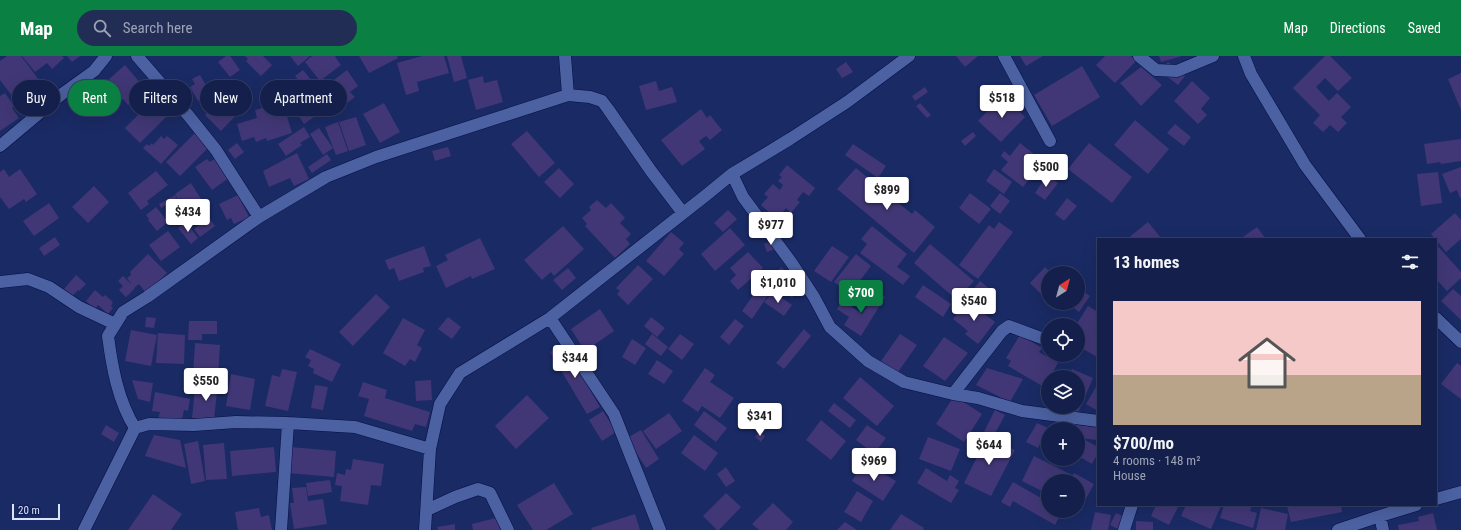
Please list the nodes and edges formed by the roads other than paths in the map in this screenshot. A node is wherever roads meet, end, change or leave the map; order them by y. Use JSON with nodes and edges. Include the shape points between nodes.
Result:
{"nodes":[{"id":1,"x":106,"y":56,"type":"edge"},
{"id":2,"x":137,"y":56,"type":"edge"},
{"id":3,"x":565,"y":56,"type":"edge"},
{"id":4,"x":909,"y":56,"type":"edge"},
{"id":5,"x":1004,"y":56,"type":"edge"},
{"id":6,"x":1139,"y":56,"type":"edge"},
{"id":7,"x":1213,"y":56,"type":"edge"},
{"id":8,"x":1246,"y":57,"type":"edge"},
{"id":9,"x":568,"y":95,"type":"junction"},
{"id":10,"x":1050,"y":141,"type":"dead end"},
{"id":11,"x":0,"y":146,"type":"edge"},
{"id":12,"x":732,"y":174,"type":"junction"},
{"id":13,"x":683,"y":213,"type":"junction"},
{"id":14,"x":258,"y":217,"type":"junction"},
{"id":15,"x":1359,"y":238,"type":"edge"},
{"id":16,"x":0,"y":282,"type":"edge"},
{"id":17,"x":550,"y":318,"type":"junction"},
{"id":18,"x":1437,"y":319,"type":"edge"},
{"id":19,"x":115,"y":324,"type":"junction"},
{"id":20,"x":1041,"y":338,"type":"edge"},
{"id":21,"x":1461,"y":342,"type":"edge"},
{"id":22,"x":954,"y":394,"type":"junction"},
{"id":23,"x":1097,"y":421,"type":"edge"},
{"id":24,"x":288,"y":423,"type":"junction"},
{"id":25,"x":135,"y":428,"type":"junction"},
{"id":26,"x":430,"y":449,"type":"junction"},
{"id":27,"x":1461,"y":492,"type":"edge"},
{"id":28,"x":1437,"y":499,"type":"edge"},
{"id":29,"x":1132,"y":506,"type":"edge"},
{"id":30,"x":1413,"y":506,"type":"edge"},
{"id":31,"x":427,"y":510,"type":"junction"},
{"id":32,"x":1380,"y":516,"type":"junction"},
{"id":33,"x":84,"y":530,"type":"edge"},
{"id":34,"x":281,"y":530,"type":"edge"},
{"id":35,"x":425,"y":530,"type":"edge"},
{"id":36,"x":508,"y":530,"type":"edge"},
{"id":37,"x":660,"y":530,"type":"edge"},
{"id":38,"x":1124,"y":530,"type":"edge"},
{"id":39,"x":1338,"y":530,"type":"edge"},
{"id":40,"x":1383,"y":530,"type":"edge"}],
"edges":[{"from":1,"to":11,"type":"street","via":[[94,71]]},
{"from":2,"to":14,"type":"street","via":[[216,150]]},
{"from":3,"to":9,"type":"street"},
{"from":4,"to":12,"type":"street","via":[[847,102]]},
{"from":5,"to":10,"type":"street"},
{"from":6,"to":7,"type":"street","via":[[1156,70],[1176,71]]},
{"from":8,"to":15,"type":"street","via":[[1250,74],[1305,165]]},
{"from":9,"to":13,"type":"street","via":[[602,101]]},
{"from":9,"to":14,"type":"street","via":[[346,168]]},
{"from":12,"to":13,"type":"street"},
{"from":12,"to":22,"type":"street","via":[[743,197],[792,262],[830,327],[868,361],[904,382]]},
{"from":13,"to":17,"type":"street"},
{"from":14,"to":19,"type":"street","via":[[123,312]]},
{"from":16,"to":19,"type":"street","via":[[28,279],[49,287],[79,307]]},
{"from":17,"to":26,"type":"street","via":[[460,373],[440,404]]},
{"from":17,"to":37,"type":"street","via":[[614,414]]},
{"from":18,"to":21,"type":"street"},
{"from":19,"to":25,"type":"street","via":[[108,336],[111,366],[127,414]]},
{"from":20,"to":22,"type":"street","via":[[1009,326],[1002,331]]},
{"from":22,"to":23,"type":"street","via":[[978,398],[1022,412]]},
{"from":24,"to":25,"type":"street","via":[[149,424]]},
{"from":24,"to":26,"type":"street","via":[[355,427]]},
{"from":24,"to":34,"type":"street"},
{"from":25,"to":33,"type":"street"},
{"from":26,"to":31,"type":"street"},
{"from":27,"to":28,"type":"street"},
{"from":29,"to":38,"type":"street"},
{"from":30,"to":32,"type":"street"},
{"from":31,"to":35,"type":"street"},
{"from":31,"to":36,"type":"street","via":[[478,489],[490,493]]},
{"from":32,"to":39,"type":"street"},
{"from":32,"to":40,"type":"street"}]}
